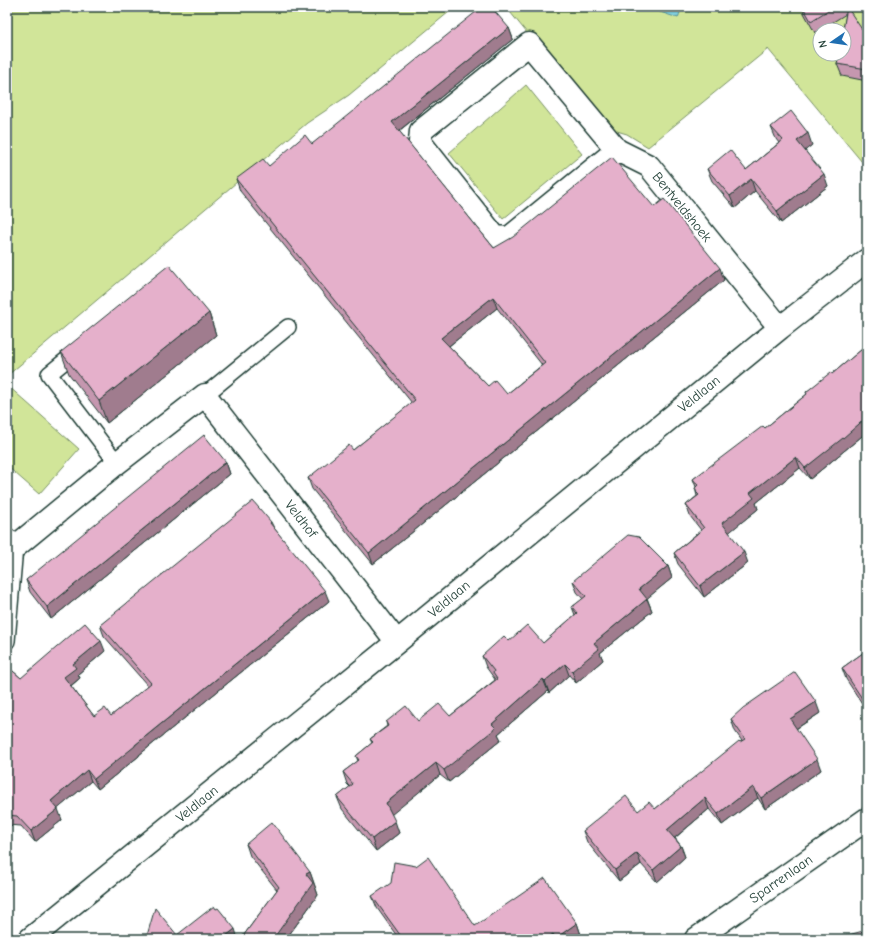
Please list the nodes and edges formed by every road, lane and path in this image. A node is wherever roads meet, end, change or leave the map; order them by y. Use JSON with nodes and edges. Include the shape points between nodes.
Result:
{"nodes":[{"id":1,"x":617,"y":150,"type":"junction"},
{"id":2,"x":867,"y":260,"type":"edge"},
{"id":3,"x":288,"y":327,"type":"dead end"},
{"id":4,"x":780,"y":328,"type":"junction"},
{"id":5,"x":91,"y":339,"type":"edge"},
{"id":6,"x":205,"y":395,"type":"junction"},
{"id":7,"x":117,"y":463,"type":"junction"},
{"id":8,"x":11,"y":543,"type":"edge"},
{"id":9,"x":7,"y":641,"type":"edge"},
{"id":10,"x":397,"y":642,"type":"junction"},
{"id":11,"x":867,"y":819,"type":"edge"},
{"id":12,"x":30,"y":939,"type":"edge"},
{"id":13,"x":696,"y":939,"type":"edge"}],
"edges":[{"from":1,"to":1,"type":"street","name":"Bentveldshoek","via":[[530,44],[421,131],[420,142],[495,237],[509,238]]},
{"from":1,"to":4,"type":"street","name":"Bentveldshoek","via":[[649,166]]},
{"from":2,"to":4,"type":"street","name":"Veldlaan"},
{"from":3,"to":6,"type":"lane"},
{"from":4,"to":10,"type":"street","name":"Veldlaan"},
{"from":5,"to":7,"type":"lane","via":[[49,374]]},
{"from":6,"to":7,"type":"street"},
{"from":6,"to":10,"type":"street","name":"Veldhof"},
{"from":7,"to":8,"type":"street"},
{"from":8,"to":9,"type":"lane"},
{"from":10,"to":12,"type":"street","name":"Veldlaan"},
{"from":11,"to":13,"type":"street","name":"Sparrenlaan"}]}
